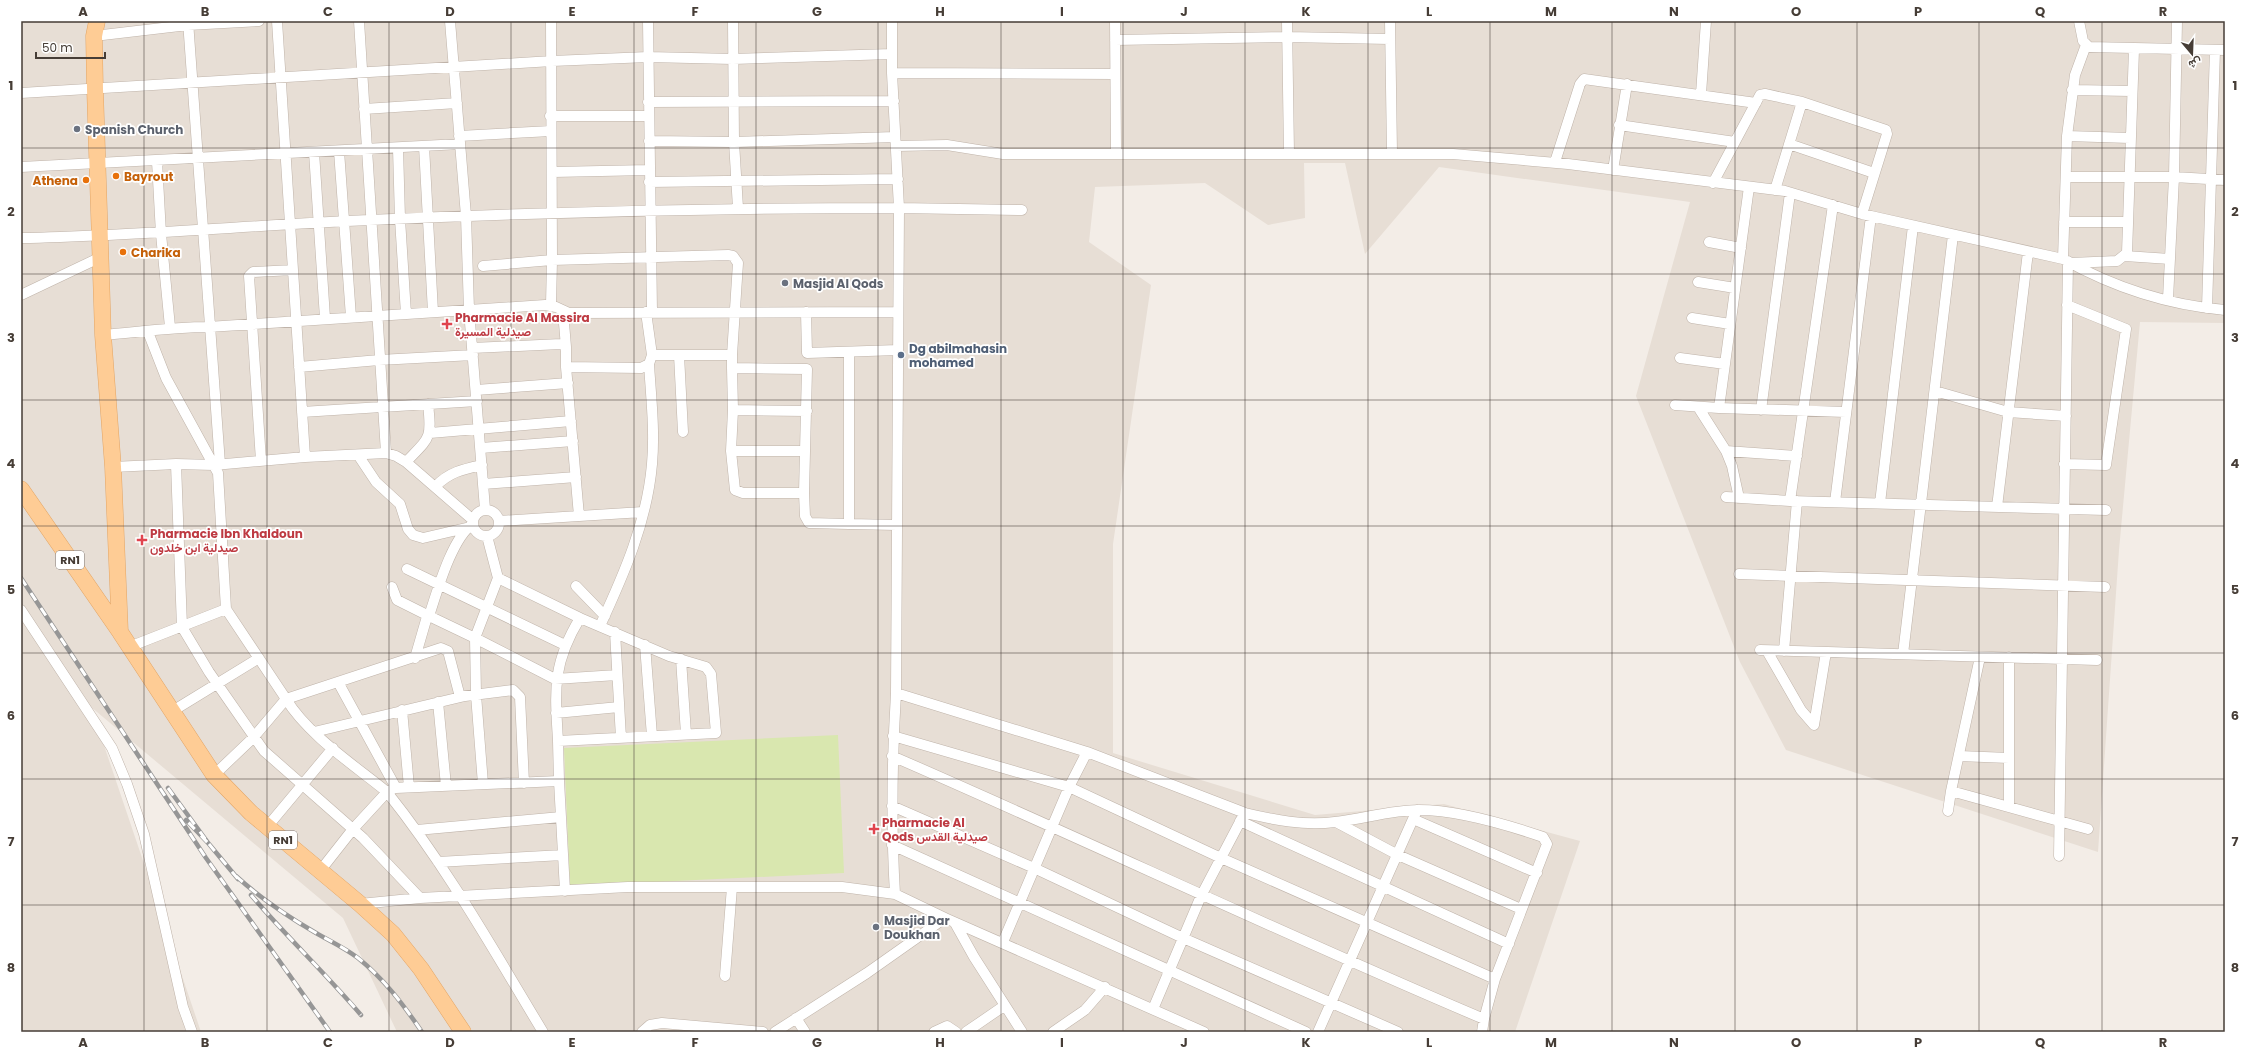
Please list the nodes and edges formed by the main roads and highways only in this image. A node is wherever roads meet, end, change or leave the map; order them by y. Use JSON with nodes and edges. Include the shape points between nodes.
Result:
{"nodes":[{"id":1,"x":88,"y":21,"type":"edge"},
{"id":2,"x":96,"y":28,"type":"edge"},
{"id":3,"x":21,"y":489,"type":"edge"},
{"id":4,"x":120,"y":632,"type":"junction"},
{"id":5,"x":464,"y":1032,"type":"edge"}],
"edges":[{"from":1,"to":2,"type":"main road"},
{"from":2,"to":4,"type":"main road","via":[[95,89],[100,237]]},
{"from":3,"to":4,"type":"main road","number":"RN1"},
{"from":4,"to":5,"type":"main road","number":"RN1","via":[[214,775],[251,813],[360,904],[408,951]]}]}
